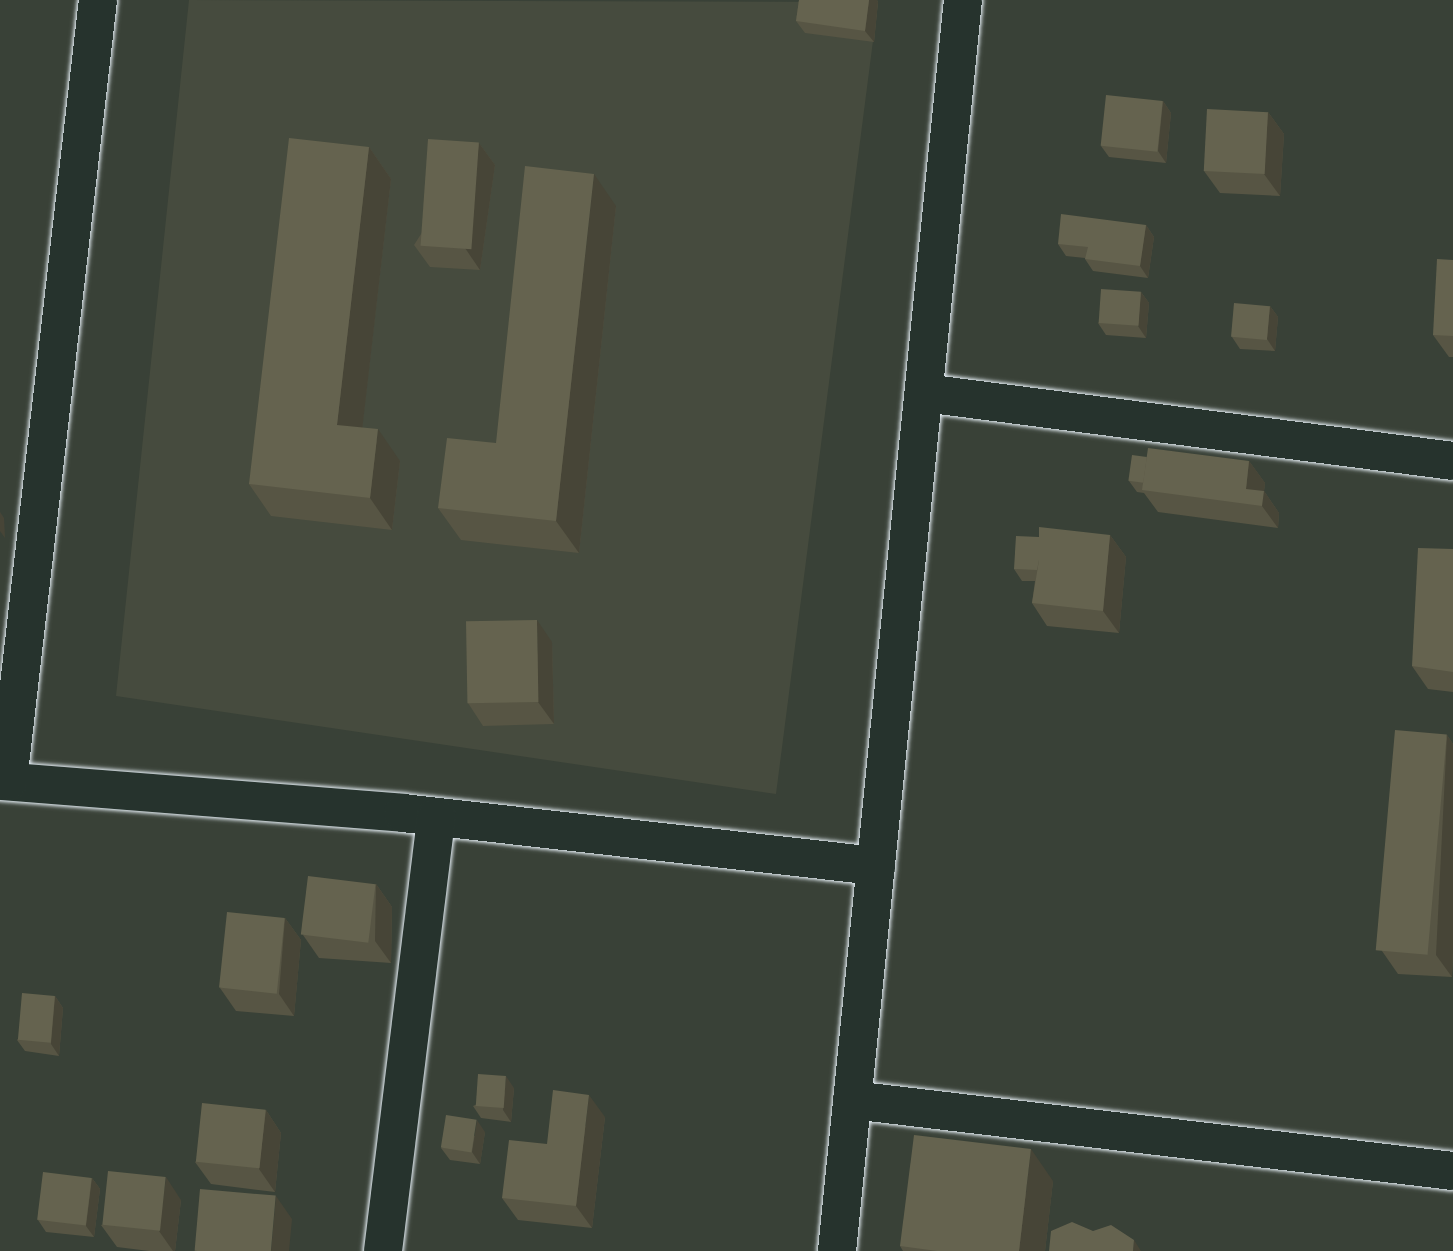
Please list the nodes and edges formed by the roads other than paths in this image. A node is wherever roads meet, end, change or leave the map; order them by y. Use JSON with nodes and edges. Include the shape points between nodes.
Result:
{"nodes":[{"id":1,"x":98,"y":0,"type":"edge"},
{"id":2,"x":963,"y":0,"type":"edge"},
{"id":3,"x":924,"y":393,"type":"junction"},
{"id":4,"x":1453,"y":461,"type":"edge"},
{"id":5,"x":4,"y":781,"type":"edge"},
{"id":6,"x":436,"y":817,"type":"junction"},
{"id":7,"x":876,"y":866,"type":"junction"},
{"id":8,"x":852,"y":1101,"type":"junction"},
{"id":9,"x":1453,"y":1171,"type":"edge"},
{"id":10,"x":383,"y":1251,"type":"edge"},
{"id":11,"x":837,"y":1251,"type":"edge"}],
"edges":[{"from":1,"to":5,"type":"street"},
{"from":2,"to":3,"type":"street"},
{"from":3,"to":4,"type":"street"},
{"from":3,"to":7,"type":"street"},
{"from":5,"to":6,"type":"street"},
{"from":6,"to":7,"type":"street"},
{"from":6,"to":10,"type":"street"},
{"from":7,"to":8,"type":"street"},
{"from":8,"to":9,"type":"street"},
{"from":8,"to":11,"type":"street"}]}
